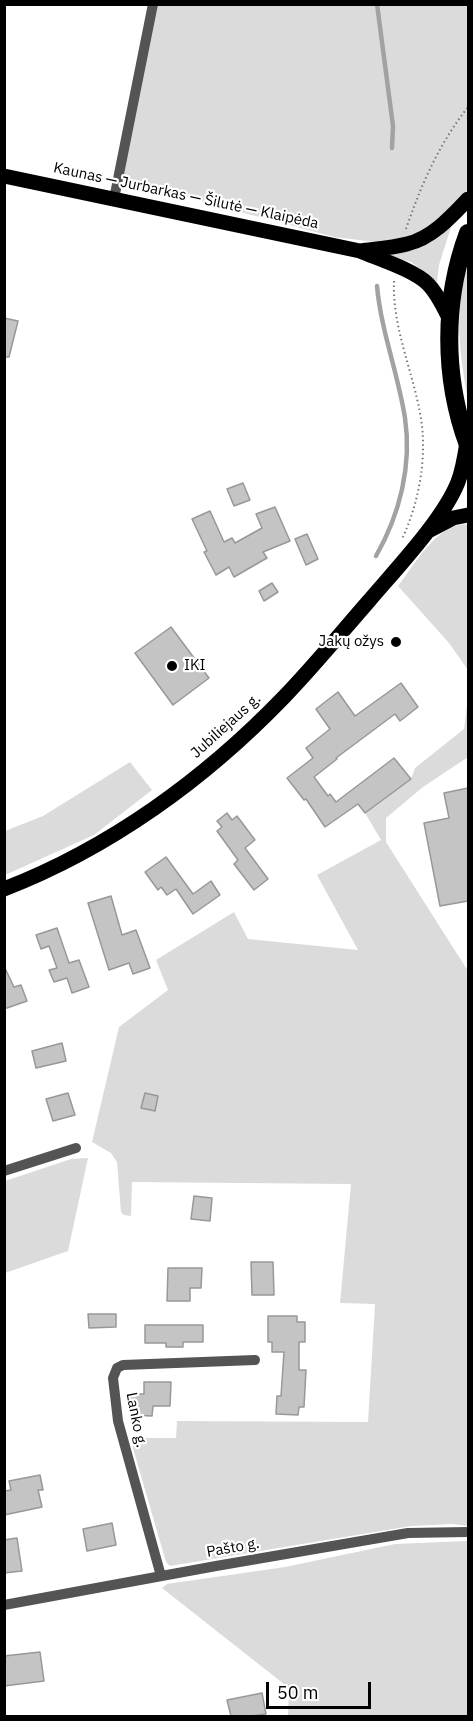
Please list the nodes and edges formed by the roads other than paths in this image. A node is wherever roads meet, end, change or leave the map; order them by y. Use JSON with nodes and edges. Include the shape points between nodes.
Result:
{"nodes":[{"id":1,"x":153,"y":4,"type":"edge"},
{"id":2,"x":4,"y":176,"type":"edge"},
{"id":3,"x":114,"y":199,"type":"junction"},
{"id":4,"x":468,"y":199,"type":"edge"},
{"id":5,"x":468,"y":232,"type":"edge"},
{"id":6,"x":360,"y":251,"type":"junction"},
{"id":7,"x":450,"y":320,"type":"junction"},
{"id":8,"x":468,"y":443,"type":"edge"},
{"id":9,"x":468,"y":515,"type":"edge"},
{"id":10,"x":425,"y":533,"type":"junction"},
{"id":11,"x":4,"y":889,"type":"edge"},
{"id":12,"x":76,"y":1148,"type":"dead end"},
{"id":13,"x":4,"y":1171,"type":"edge"},
{"id":14,"x":255,"y":1360,"type":"dead end"},
{"id":15,"x":468,"y":1532,"type":"edge"},
{"id":16,"x":161,"y":1576,"type":"junction"},
{"id":17,"x":4,"y":1605,"type":"edge"}],
"edges":[{"from":1,"to":3,"type":"street"},
{"from":2,"to":3,"type":"main road","name":"Kaunas — Jurbarkas — Šilutė — Klaipėda"},
{"from":3,"to":6,"type":"main road","name":"Kaunas — Jurbarkas — Šilutė — Klaipėda"},
{"from":4,"to":6,"type":"main road","via":[[424,238],[401,246]]},
{"from":5,"to":7,"type":"highway"},
{"from":6,"to":7,"type":"main road","via":[[427,283]]},
{"from":7,"to":8,"type":"highway","via":[[453,384]]},
{"from":8,"to":10,"type":"main road","via":[[458,483]]},
{"from":9,"to":10,"type":"main road","via":[[453,518]]},
{"from":10,"to":11,"type":"main road","name":"Jubiliejaus g.","via":[[297,683],[226,752],[111,837],[42,874]]},
{"from":12,"to":13,"type":"street"},
{"from":14,"to":16,"type":"street","name":"Lanko g.","via":[[117,1368],[113,1378],[118,1421]]},
{"from":15,"to":16,"type":"street","name":"Pašto g.","via":[[408,1533]]},
{"from":16,"to":17,"type":"street","name":"Pašto g."}]}
